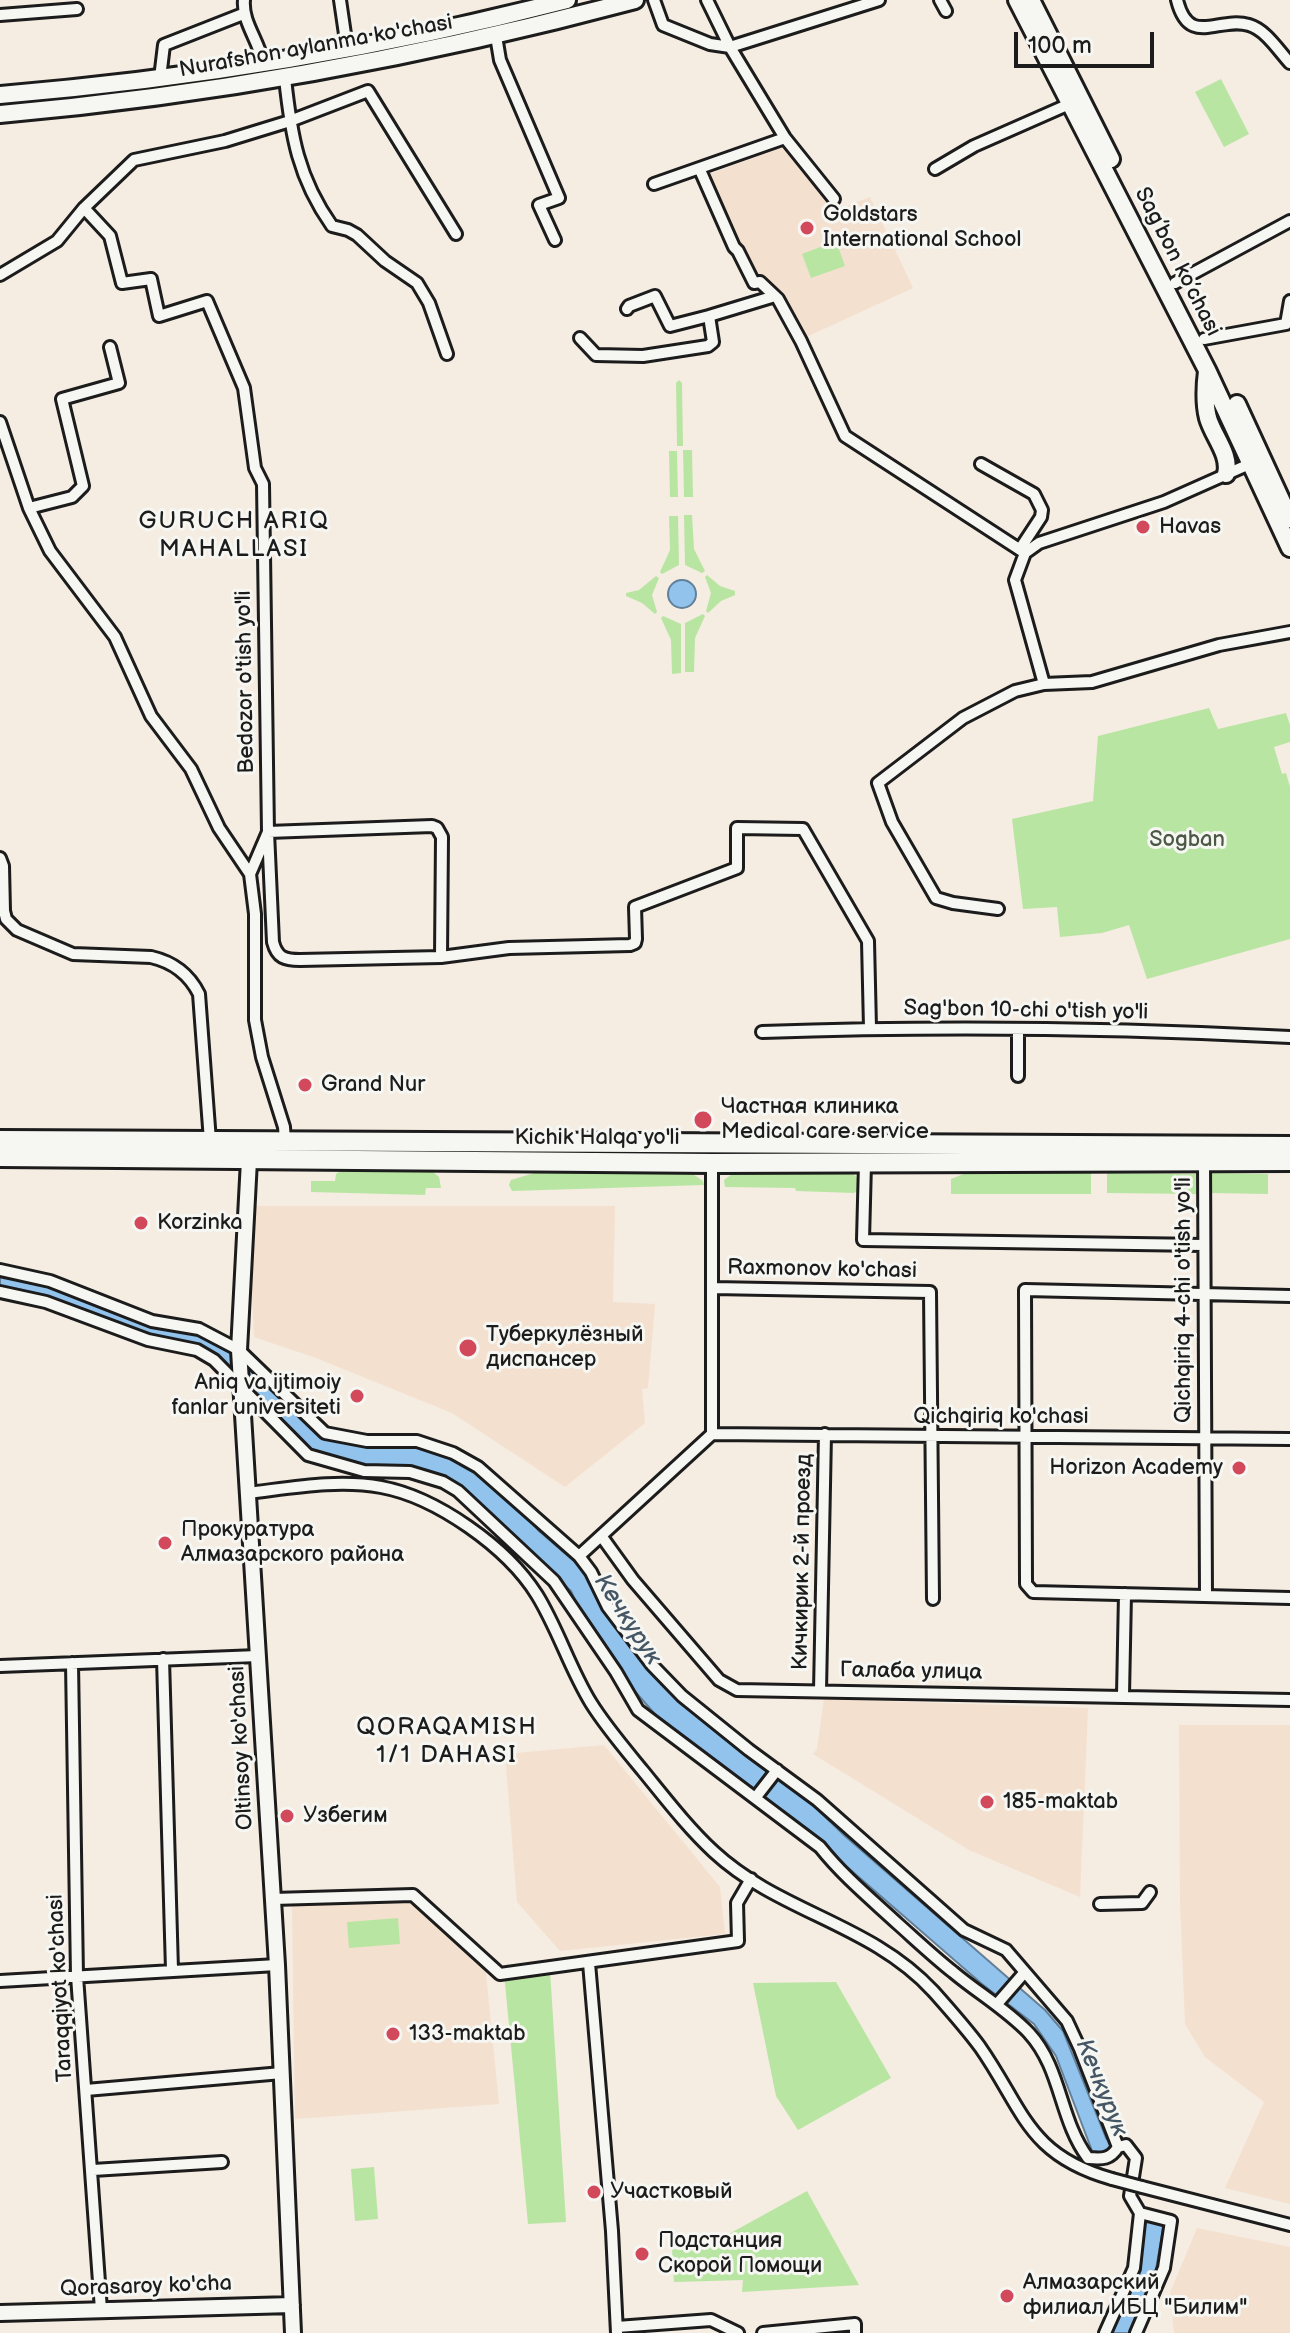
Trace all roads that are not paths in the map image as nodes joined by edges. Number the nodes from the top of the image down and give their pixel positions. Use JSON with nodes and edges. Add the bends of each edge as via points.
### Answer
{"nodes":[{"id":1,"x":244,"y":0,"type":"edge"},
{"id":2,"x":340,"y":0,"type":"edge"},
{"id":3,"x":567,"y":0,"type":"edge"},
{"id":4,"x":635,"y":0,"type":"edge"},
{"id":5,"x":654,"y":0,"type":"edge"},
{"id":6,"x":707,"y":0,"type":"edge"},
{"id":7,"x":879,"y":0,"type":"edge"},
{"id":8,"x":940,"y":0,"type":"edge"},
{"id":9,"x":1177,"y":0,"type":"edge"},
{"id":10,"x":1024,"y":1,"type":"edge"},
{"id":11,"x":77,"y":9,"type":"dead end"},
{"id":12,"x":946,"y":11,"type":"dead end"},
{"id":13,"x":243,"y":14,"type":"junction"},
{"id":14,"x":0,"y":15,"type":"edge"},
{"id":15,"x":534,"y":17,"type":"junction"},
{"id":16,"x":496,"y":36,"type":"junction"},
{"id":17,"x":730,"y":47,"type":"junction"},
{"id":18,"x":347,"y":48,"type":"junction"},
{"id":19,"x":263,"y":62,"type":"junction"},
{"id":20,"x":1290,"y":63,"type":"edge"},
{"id":21,"x":160,"y":78,"type":"junction"},
{"id":22,"x":285,"y":78,"type":"junction"},
{"id":23,"x":65,"y":89,"type":"junction"},
{"id":24,"x":0,"y":95,"type":"edge"},
{"id":25,"x":1075,"y":101,"type":"junction"},
{"id":26,"x":67,"y":107,"type":"junction"},
{"id":27,"x":0,"y":114,"type":"edge"},
{"id":28,"x":290,"y":121,"type":"junction"},
{"id":29,"x":785,"y":138,"type":"junction"},
{"id":30,"x":935,"y":169,"type":"dead end"},
{"id":31,"x":700,"y":170,"type":"junction"},
{"id":32,"x":654,"y":184,"type":"dead end"},
{"id":33,"x":834,"y":199,"type":"dead end"},
{"id":34,"x":84,"y":208,"type":"junction"},
{"id":35,"x":1290,"y":221,"type":"edge"},
{"id":36,"x":456,"y":234,"type":"dead end"},
{"id":37,"x":555,"y":240,"type":"dead end"},
{"id":38,"x":0,"y":275,"type":"edge"},
{"id":39,"x":1175,"y":283,"type":"junction"},
{"id":40,"x":775,"y":296,"type":"junction"},
{"id":41,"x":1290,"y":301,"type":"edge"},
{"id":42,"x":627,"y":309,"type":"dead end"},
{"id":43,"x":709,"y":316,"type":"junction"},
{"id":44,"x":580,"y":338,"type":"dead end"},
{"id":45,"x":1204,"y":339,"type":"junction"},
{"id":46,"x":110,"y":347,"type":"dead end"},
{"id":47,"x":447,"y":354,"type":"dead end"},
{"id":48,"x":1207,"y":370,"type":"junction"},
{"id":49,"x":0,"y":422,"type":"edge"},
{"id":50,"x":1258,"y":460,"type":"junction"},
{"id":51,"x":981,"y":464,"type":"dead end"},
{"id":52,"x":1226,"y":474,"type":"junction"},
{"id":53,"x":29,"y":508,"type":"junction"},
{"id":54,"x":1290,"y":519,"type":"edge"},
{"id":55,"x":1290,"y":548,"type":"edge"},
{"id":56,"x":1023,"y":551,"type":"junction"},
{"id":57,"x":1290,"y":632,"type":"edge"},
{"id":58,"x":1044,"y":684,"type":"junction"},
{"id":59,"x":268,"y":832,"type":"junction"},
{"id":60,"x":0,"y":858,"type":"edge"},
{"id":61,"x":250,"y":874,"type":"junction"},
{"id":62,"x":998,"y":909,"type":"dead end"},
{"id":63,"x":441,"y":957,"type":"junction"},
{"id":64,"x":870,"y":1028,"type":"junction"},
{"id":65,"x":1018,"y":1030,"type":"junction"},
{"id":66,"x":762,"y":1032,"type":"dead end"},
{"id":67,"x":1290,"y":1037,"type":"edge"},
{"id":68,"x":1018,"y":1076,"type":"dead end"},
{"id":69,"x":0,"y":1140,"type":"edge"},
{"id":70,"x":210,"y":1141,"type":"junction"},
{"id":71,"x":285,"y":1141,"type":"junction"},
{"id":72,"x":566,"y":1142,"type":"junction"},
{"id":73,"x":1290,"y":1146,"type":"edge"},
{"id":74,"x":112,"y":1149,"type":"junction"},
{"id":75,"x":1088,"y":1153,"type":"junction"},
{"id":76,"x":0,"y":1157,"type":"edge"},
{"id":77,"x":249,"y":1160,"type":"junction"},
{"id":78,"x":1204,"y":1161,"type":"junction"},
{"id":79,"x":1290,"y":1161,"type":"edge"},
{"id":80,"x":566,"y":1162,"type":"junction"},
{"id":81,"x":712,"y":1163,"type":"junction"},
{"id":82,"x":865,"y":1163,"type":"junction"},
{"id":83,"x":1203,"y":1245,"type":"junction"},
{"id":84,"x":0,"y":1270,"type":"edge"},
{"id":85,"x":713,"y":1288,"type":"junction"},
{"id":86,"x":0,"y":1292,"type":"edge"},
{"id":87,"x":1205,"y":1294,"type":"junction"},
{"id":88,"x":1290,"y":1296,"type":"edge"},
{"id":89,"x":239,"y":1350,"type":"junction"},
{"id":90,"x":241,"y":1389,"type":"junction"},
{"id":91,"x":712,"y":1434,"type":"junction"},
{"id":92,"x":825,"y":1434,"type":"junction"},
{"id":93,"x":931,"y":1437,"type":"junction"},
{"id":94,"x":1026,"y":1437,"type":"junction"},
{"id":95,"x":1204,"y":1438,"type":"junction"},
{"id":96,"x":1290,"y":1439,"type":"edge"},
{"id":97,"x":248,"y":1493,"type":"junction"},
{"id":98,"x":602,"y":1537,"type":"junction"},
{"id":99,"x":579,"y":1556,"type":"junction"},
{"id":100,"x":1125,"y":1594,"type":"junction"},
{"id":101,"x":1206,"y":1596,"type":"junction"},
{"id":102,"x":1290,"y":1598,"type":"edge"},
{"id":103,"x":933,"y":1599,"type":"dead end"},
{"id":104,"x":258,"y":1656,"type":"junction"},
{"id":105,"x":163,"y":1659,"type":"junction"},
{"id":106,"x":72,"y":1663,"type":"junction"},
{"id":107,"x":0,"y":1666,"type":"edge"},
{"id":108,"x":820,"y":1691,"type":"junction"},
{"id":109,"x":1123,"y":1695,"type":"junction"},
{"id":110,"x":1290,"y":1700,"type":"edge"},
{"id":111,"x":777,"y":1770,"type":"junction"},
{"id":112,"x":756,"y":1797,"type":"junction"},
{"id":113,"x":751,"y":1879,"type":"junction"},
{"id":114,"x":1150,"y":1892,"type":"dead end"},
{"id":115,"x":273,"y":1899,"type":"junction"},
{"id":116,"x":1100,"y":1904,"type":"dead end"},
{"id":117,"x":589,"y":1963,"type":"junction"},
{"id":118,"x":277,"y":1965,"type":"junction"},
{"id":119,"x":172,"y":1970,"type":"junction"},
{"id":120,"x":1024,"y":1973,"type":"junction"},
{"id":121,"x":77,"y":1976,"type":"junction"},
{"id":122,"x":0,"y":1981,"type":"edge"},
{"id":123,"x":997,"y":2004,"type":"junction"},
{"id":124,"x":282,"y":2073,"type":"junction"},
{"id":125,"x":86,"y":2090,"type":"junction"},
{"id":126,"x":1118,"y":2147,"type":"junction"},
{"id":127,"x":222,"y":2162,"type":"dead end"},
{"id":128,"x":93,"y":2170,"type":"junction"},
{"id":129,"x":1140,"y":2213,"type":"junction"},
{"id":130,"x":1290,"y":2225,"type":"edge"},
{"id":131,"x":292,"y":2305,"type":"junction"},
{"id":132,"x":101,"y":2310,"type":"junction"},
{"id":133,"x":0,"y":2313,"type":"edge"},
{"id":134,"x":617,"y":2330,"type":"edge"},
{"id":135,"x":293,"y":2333,"type":"edge"},
{"id":136,"x":738,"y":2333,"type":"edge"},
{"id":137,"x":763,"y":2333,"type":"edge"},
{"id":138,"x":855,"y":2333,"type":"edge"},
{"id":139,"x":1105,"y":2333,"type":"edge"},
{"id":140,"x":1136,"y":2333,"type":"edge"}],
"edges":[{"from":1,"to":13,"type":"street"},
{"from":2,"to":18,"type":"street"},
{"from":3,"to":15,"type":"main road","name":"Nurafshon aylanma ko'chasi"},
{"from":4,"to":15,"type":"main road","name":"Nurafshon aylanma ko'chasi"},
{"from":5,"to":17,"type":"street","via":[[663,25]]},
{"from":6,"to":17,"type":"street"},
{"from":7,"to":17,"type":"street"},
{"from":8,"to":12,"type":"street"},
{"from":9,"to":20,"type":"street","via":[[1181,17],[1191,25],[1246,24],[1260,30]]},
{"from":10,"to":25,"type":"main road","name":"Sag’bon ko’chasi"},
{"from":11,"to":14,"type":"street"},
{"from":13,"to":19,"type":"street"},
{"from":13,"to":21,"type":"street","via":[[164,45]]},
{"from":15,"to":16,"type":"main road","name":"Nurafshon aylanma ko'chasi"},
{"from":15,"to":18,"type":"main road","name":"Nurafshon aylanma ko'chasi"},
{"from":16,"to":22,"type":"main road","name":"Nurafshon aylanma ko'chasi"},
{"from":16,"to":37,"type":"street","via":[[500,60],[559,198],[539,205]]},
{"from":17,"to":29,"type":"street"},
{"from":18,"to":19,"type":"main road","name":"Nurafshon aylanma ko'chasi"},
{"from":19,"to":21,"type":"main road","name":"Nurafshon aylanma ko'chasi"},
{"from":21,"to":23,"type":"main road","name":"Nurafshon aylanma ko'chasi"},
{"from":22,"to":26,"type":"main road","name":"Nurafshon aylanma ko'chasi"},
{"from":22,"to":28,"type":"street"},
{"from":23,"to":24,"type":"main road","name":"Nurafshon aylanma ko'chasi"},
{"from":23,"to":26,"type":"main road","via":[[60,99]]},
{"from":25,"to":30,"type":"street"},
{"from":25,"to":39,"type":"main road","name":"Sag’bon ko’chasi"},
{"from":25,"to":48,"type":"main road","name":"Sag’bon ko’chasi"},
{"from":26,"to":27,"type":"main road","name":"Nurafshon aylanma ko'chasi"},
{"from":28,"to":34,"type":"street","via":[[134,160]]},
{"from":28,"to":36,"type":"street","via":[[368,91]]},
{"from":28,"to":47,"type":"street","via":[[314,201],[332,226],[357,235],[417,283]]},
{"from":29,"to":31,"type":"street"},
{"from":29,"to":33,"type":"street"},
{"from":31,"to":32,"type":"street"},
{"from":31,"to":40,"type":"street","via":[[754,283],[760,282]]},
{"from":34,"to":38,"type":"street","via":[[57,241]]},
{"from":34,"to":59,"type":"street","name":"Bedozor o'tish yo'li","via":[[110,236],[122,283],[151,279],[159,316],[207,301],[244,388],[255,468],[263,484]]},
{"from":35,"to":39,"type":"street"},
{"from":39,"to":45,"type":"main road","name":"Sag’bon ko’chasi"},
{"from":40,"to":43,"type":"street"},
{"from":40,"to":56,"type":"street","via":[[845,436]]},
{"from":41,"to":45,"type":"street","via":[[1282,326]]},
{"from":42,"to":43,"type":"street","via":[[655,296],[670,326]]},
{"from":43,"to":44,"type":"street","via":[[713,342],[708,346],[643,356],[596,355]]},
{"from":45,"to":50,"type":"main road","name":"Sag’bon ko’chasi"},
{"from":46,"to":53,"type":"street","via":[[119,383],[62,399],[83,486],[72,497]]},
{"from":48,"to":50,"type":"main road","name":"Sag’bon ko’chasi"},
{"from":48,"to":52,"type":"main road","via":[[1207,411],[1226,459]]},
{"from":49,"to":53,"type":"street"},
{"from":50,"to":52,"type":"street"},
{"from":50,"to":54,"type":"main road","name":"Sag’bon ko’chasi"},
{"from":50,"to":55,"type":"main road","name":"Sag’bon ko’chasi"},
{"from":51,"to":56,"type":"street","via":[[1039,502],[1041,517]]},
{"from":52,"to":56,"type":"street","via":[[1164,502]]},
{"from":53,"to":61,"type":"street","via":[[50,551],[115,637],[151,716],[191,769],[219,828]]},
{"from":56,"to":58,"type":"street","via":[[1015,580]]},
{"from":57,"to":58,"type":"street","via":[[1219,645],[1092,682]]},
{"from":58,"to":62,"type":"street","via":[[1015,691],[963,718],[878,783],[892,822],[936,898]]},
{"from":59,"to":61,"type":"street"},
{"from":59,"to":63,"type":"street","name":"Bedozor o'tish yo'li","via":[[277,954],[290,960]]},
{"from":59,"to":63,"type":"street","via":[[437,828],[442,837]]},
{"from":60,"to":70,"type":"street","via":[[4,911],[17,930],[73,954],[162,959],[194,985],[199,994]]},
{"from":61,"to":71,"type":"street","via":[[255,1020]]},
{"from":63,"to":64,"type":"street","via":[[502,948],[630,945],[636,939],[635,907],[737,868],[737,828],[803,829],[868,941]]},
{"from":64,"to":65,"type":"street","name":"Sag'bon 10-chi o'tish yo'li"},
{"from":64,"to":66,"type":"street","name":"Sag'bon 10-chi o'tish yo'li"},
{"from":65,"to":67,"type":"street","name":"Sag'bon 10-chi o'tish yo'li"},
{"from":65,"to":68,"type":"street"},
{"from":69,"to":74,"type":"highway","name":"Kichik Halqa yo'li"},
{"from":70,"to":71,"type":"highway","name":"Kichik Halqa yo'li"},
{"from":70,"to":74,"type":"highway","name":"Kichik Halqa yo'li"},
{"from":71,"to":72,"type":"highway","name":"Kichik Halqa yo'li"},
{"from":72,"to":75,"type":"highway","name":"Kichik Halqa yo'li"},
{"from":72,"to":80,"type":"highway"},
{"from":73,"to":75,"type":"highway","name":"Kichik Halqa yo'li"},
{"from":74,"to":76,"type":"highway","name":"Kichik Halqa yo'li"},
{"from":74,"to":77,"type":"highway","name":"Kichik Halqa yo'li"},
{"from":75,"to":78,"type":"highway","name":"Kichik Halqa yo'li"},
{"from":75,"to":82,"type":"highway","name":"Kichik Halqa yo'li"},
{"from":77,"to":80,"type":"highway","name":"Kichik Halqa yo'li"},
{"from":77,"to":89,"type":"street","name":"Oltinsoy ko'chasi"},
{"from":78,"to":79,"type":"highway","name":"Kichik Halqa yo'li"},
{"from":78,"to":83,"type":"street","name":"Qichqiriq 4-chi o'tish yo'li"},
{"from":80,"to":81,"type":"highway","name":"Kichik Halqa yo'li"},
{"from":81,"to":82,"type":"highway","name":"Kichik Halqa yo'li"},
{"from":81,"to":85,"type":"street","name":"Raxmonov ko'chasi"},
{"from":82,"to":83,"type":"street","via":[[863,1240]]},
{"from":83,"to":87,"type":"street","name":"Qichqiriq 4-chi o'tish yo'li"},
{"from":84,"to":89,"type":"street","via":[[50,1281],[152,1321],[199,1329]]},
{"from":85,"to":91,"type":"street","name":"Raxmonov ko'chasi"},
{"from":85,"to":93,"type":"street","name":"Raxmonov ko'chasi","via":[[930,1292]]},
{"from":86,"to":90,"type":"street","via":[[46,1302],[148,1340],[197,1350]]},
{"from":87,"to":88,"type":"street"},
{"from":87,"to":94,"type":"street","via":[[1025,1290]]},
{"from":87,"to":95,"type":"street","name":"Qichqiriq 4-chi o'tish yo'li"},
{"from":89,"to":90,"type":"street","name":"Oltinsoy ko'chasi"},
{"from":89,"to":99,"type":"street","via":[[325,1433],[367,1441],[417,1441],[453,1453],[478,1467]]},
{"from":90,"to":97,"type":"street","name":"Oltinsoy ko'chasi"},
{"from":90,"to":112,"type":"street","via":[[308,1455],[364,1471],[410,1472],[458,1491],[554,1581],[638,1710]]},
{"from":91,"to":92,"type":"street","name":"Qichqiriq ko'chasi"},
{"from":91,"to":98,"type":"street"},
{"from":92,"to":93,"type":"street","name":"Qichqiriq ko'chasi"},
{"from":92,"to":108,"type":"street","name":"Кичкирик 2-й проезд"},
{"from":93,"to":94,"type":"street","name":"Qichqiriq ko'chasi"},
{"from":93,"to":103,"type":"street"},
{"from":94,"to":95,"type":"street","name":"Qichqiriq ko'chasi"},
{"from":94,"to":100,"type":"street","via":[[1026,1584],[1042,1594]]},
{"from":95,"to":96,"type":"street","name":"Qichqiriq ko'chasi"},
{"from":95,"to":101,"type":"street","name":"Qichqiriq 4-chi o'tish yo'li"},
{"from":97,"to":104,"type":"street","name":"Oltinsoy ko'chasi"},
{"from":97,"to":113,"type":"street","via":[[335,1484],[384,1488],[434,1506],[483,1539],[539,1597],[581,1685],[613,1734],[715,1853]]},
{"from":98,"to":99,"type":"street"},
{"from":98,"to":108,"type":"street","name":"Галаба улица","via":[[719,1680],[737,1690]]},
{"from":99,"to":111,"type":"street","via":[[608,1607],[652,1665],[682,1696]]},
{"from":100,"to":101,"type":"street"},
{"from":100,"to":109,"type":"street"},
{"from":101,"to":102,"type":"street"},
{"from":104,"to":105,"type":"street"},
{"from":104,"to":115,"type":"street","name":"Oltinsoy ko'chasi"},
{"from":105,"to":106,"type":"street"},
{"from":105,"to":119,"type":"street"},
{"from":106,"to":107,"type":"street"},
{"from":106,"to":121,"type":"street","name":"Taraqqiyot ko'chasi"},
{"from":108,"to":109,"type":"street","name":"Галаба улица"},
{"from":109,"to":110,"type":"street","name":"Галаба улица"},
{"from":111,"to":112,"type":"street"},
{"from":111,"to":120,"type":"street","via":[[964,1930],[1006,1950]]},
{"from":112,"to":123,"type":"street","via":[[820,1847],[837,1869],[952,1972]]},
{"from":113,"to":117,"type":"street","via":[[737,1903],[738,1941]]},
{"from":113,"to":130,"type":"street","bridge":true,"via":[[871,1941],[910,1968],[979,2047],[1035,2135],[1076,2166]]},
{"from":114,"to":116,"type":"street","via":[[1142,1903]]},
{"from":115,"to":117,"type":"street","via":[[409,1894],[500,1974]]},
{"from":115,"to":118,"type":"street","name":"Oltinsoy ko'chasi"},
{"from":117,"to":134,"type":"street"},
{"from":118,"to":119,"type":"street"},
{"from":118,"to":124,"type":"street","name":"Oltinsoy ko'chasi"},
{"from":119,"to":121,"type":"street"},
{"from":120,"to":123,"type":"street"},
{"from":120,"to":126,"type":"street","via":[[1067,2021]]},
{"from":121,"to":122,"type":"street"},
{"from":121,"to":125,"type":"street","name":"Taraqqiyot ko'chasi"},
{"from":123,"to":126,"type":"street","via":[[1041,2047],[1070,2129],[1088,2158],[1106,2159]]},
{"from":124,"to":125,"type":"street"},
{"from":124,"to":131,"type":"street","name":"Oltinsoy ko'chasi"},
{"from":125,"to":128,"type":"street","name":"Taraqqiyot ko'chasi"},
{"from":126,"to":129,"type":"street","via":[[1126,2145],[1136,2158],[1130,2196]]},
{"from":127,"to":128,"type":"street"},
{"from":128,"to":132,"type":"street","name":"Taraqqiyot ko'chasi"},
{"from":129,"to":139,"type":"street","via":[[1134,2268]]},
{"from":129,"to":140,"type":"street","via":[[1171,2221],[1164,2268]]},
{"from":131,"to":132,"type":"street","name":"Qorasaroy ko'cha"},
{"from":131,"to":135,"type":"street","name":"Oltinsoy ko'chasi"},
{"from":132,"to":133,"type":"street","name":"Qorasaroy ko'cha"},
{"from":134,"to":136,"type":"street","via":[[711,2320]]},
{"from":137,"to":138,"type":"street","via":[[855,2324]]}]}
